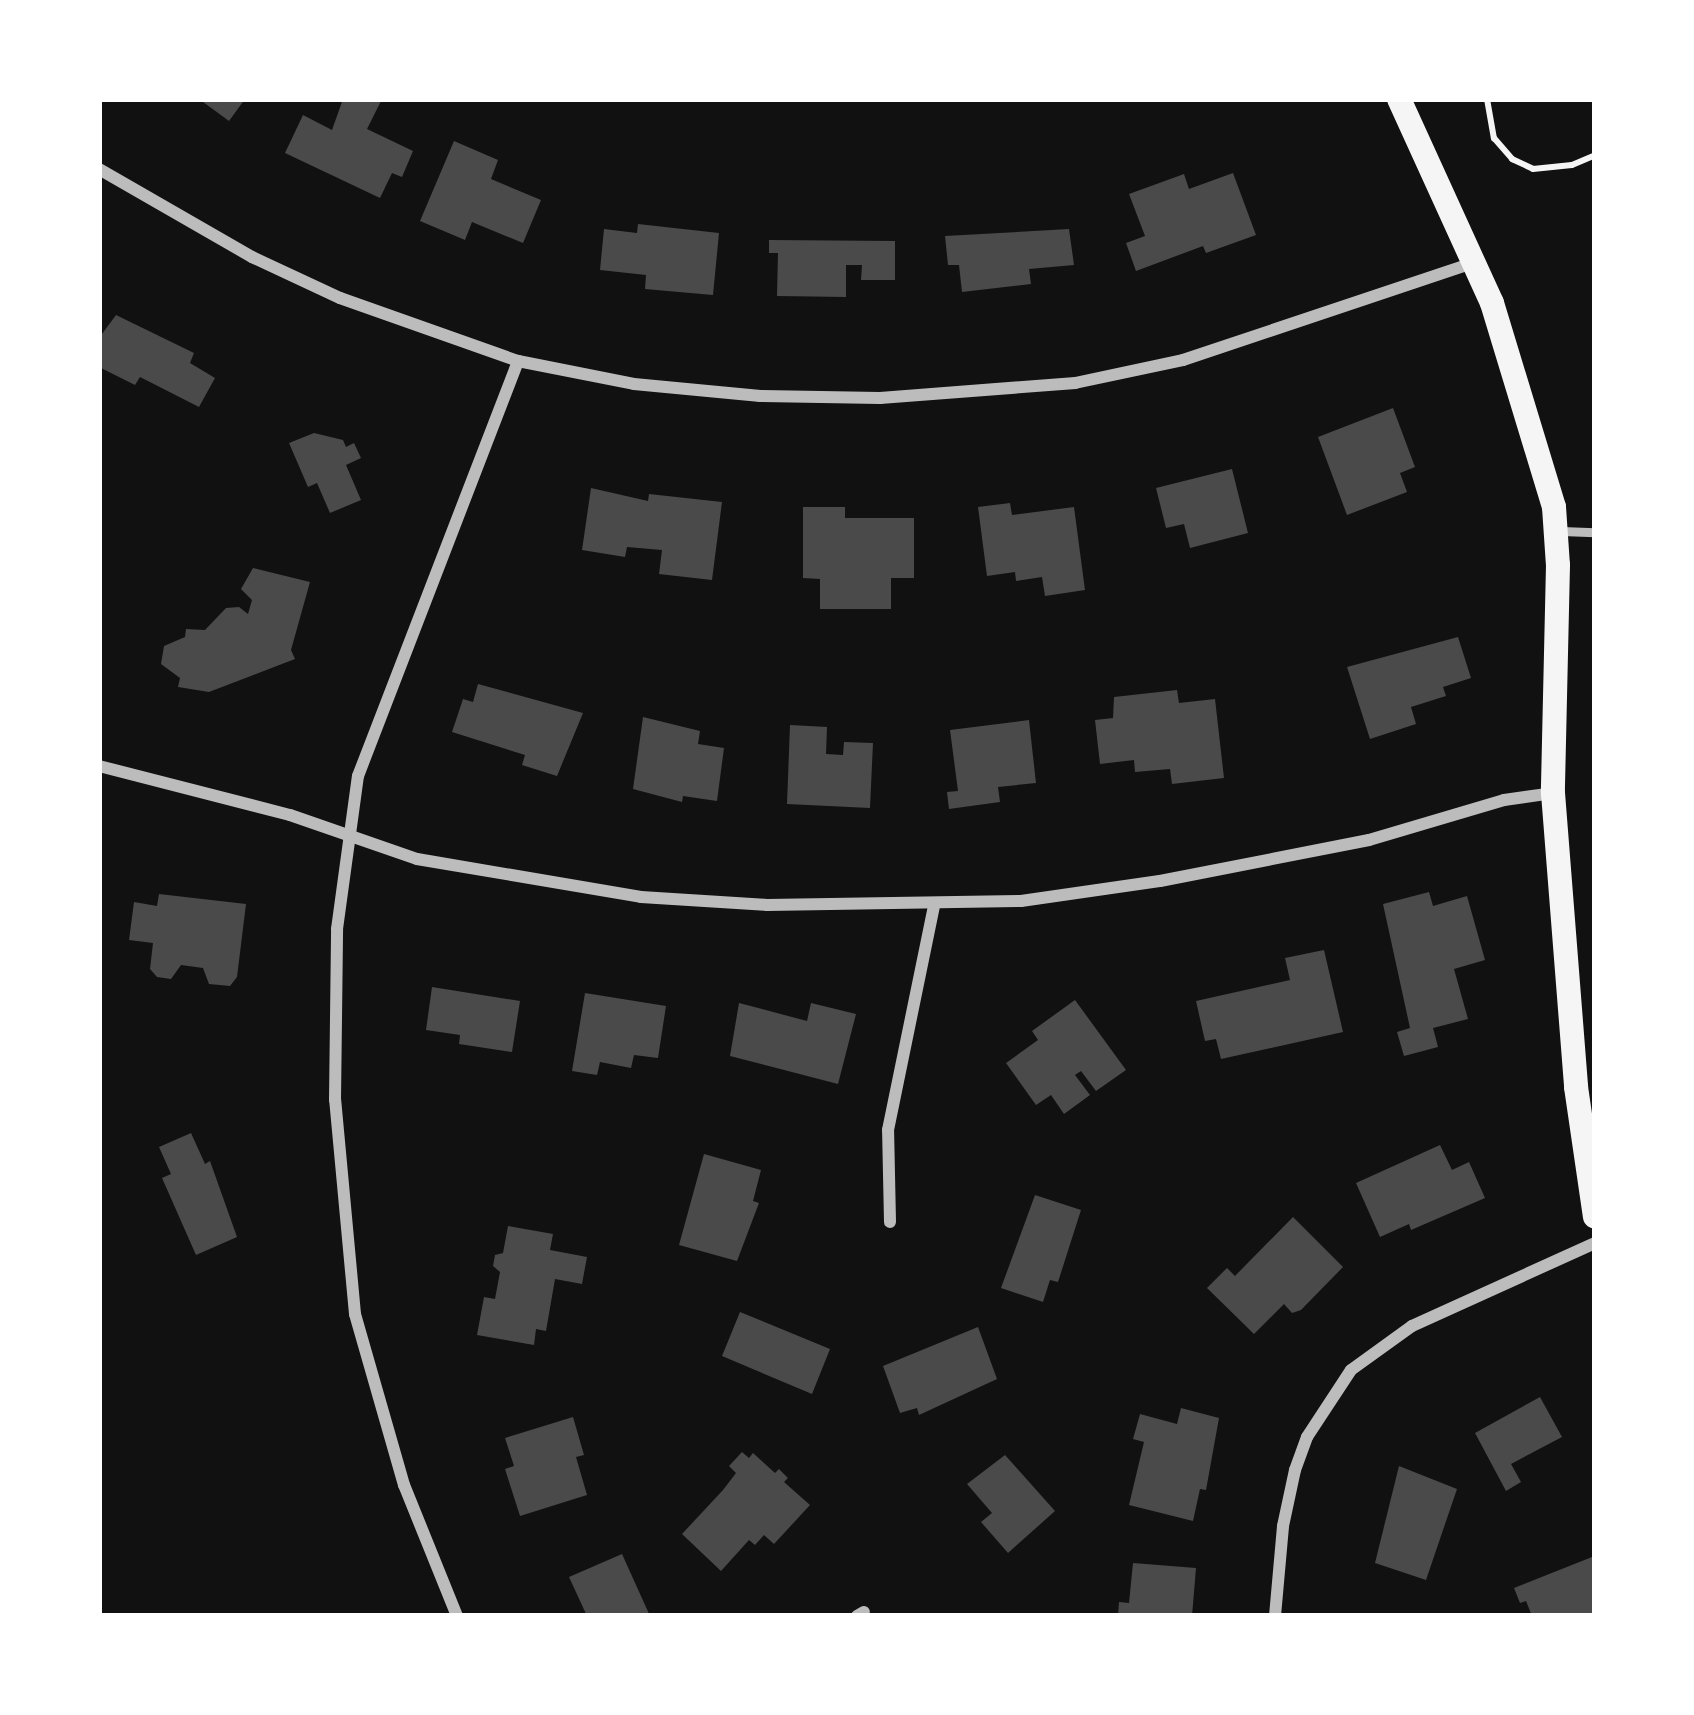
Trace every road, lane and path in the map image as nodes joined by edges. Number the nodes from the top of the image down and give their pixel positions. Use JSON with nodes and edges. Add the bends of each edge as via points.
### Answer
{"nodes":[{"id":1,"x":1399,"y":99,"type":"edge"},
{"id":2,"x":1487,"y":99,"type":"edge"},
{"id":3,"x":1595,"y":154,"type":"edge"},
{"id":4,"x":99,"y":170,"type":"edge"},
{"id":5,"x":1473,"y":262,"type":"junction"},
{"id":6,"x":518,"y":361,"type":"junction"},
{"id":7,"x":1556,"y":530,"type":"junction"},
{"id":8,"x":1595,"y":532,"type":"edge"},
{"id":9,"x":99,"y":766,"type":"edge"},
{"id":10,"x":1553,"y":793,"type":"junction"},
{"id":11,"x":349,"y":835,"type":"junction"},
{"id":12,"x":934,"y":905,"type":"junction"},
{"id":13,"x":1595,"y":1217,"type":"edge"},
{"id":14,"x":890,"y":1222,"type":"dead end"},
{"id":15,"x":1595,"y":1243,"type":"edge"},
{"id":16,"x":457,"y":1616,"type":"edge"},
{"id":17,"x":1275,"y":1616,"type":"edge"}],
"edges":[{"from":1,"to":5,"type":"main road"},
{"from":2,"to":3,"type":"path","via":[[1494,138],[1511,159],[1533,169]]},
{"from":4,"to":6,"type":"street","via":[[340,298]]},
{"from":5,"to":6,"type":"street","via":[[1183,360],[992,392],[760,396],[634,384]]},
{"from":5,"to":7,"type":"main road","via":[[1523,394]]},
{"from":6,"to":11,"type":"street","via":[[358,776]]},
{"from":7,"to":8,"type":"lane"},
{"from":7,"to":10,"type":"main road"},
{"from":9,"to":11,"type":"street"},
{"from":10,"to":12,"type":"street","via":[[1219,871],[1022,901]]},
{"from":10,"to":13,"type":"main road","via":[[1576,1087]]},
{"from":11,"to":12,"type":"street","via":[[417,859],[641,897]]},
{"from":11,"to":16,"type":"street","via":[[333,1033],[356,1314],[404,1486]]},
{"from":12,"to":14,"type":"street","via":[[888,1130]]},
{"from":15,"to":17,"type":"street","via":[[1412,1326],[1351,1370],[1306,1437],[1295,1470]]}]}
